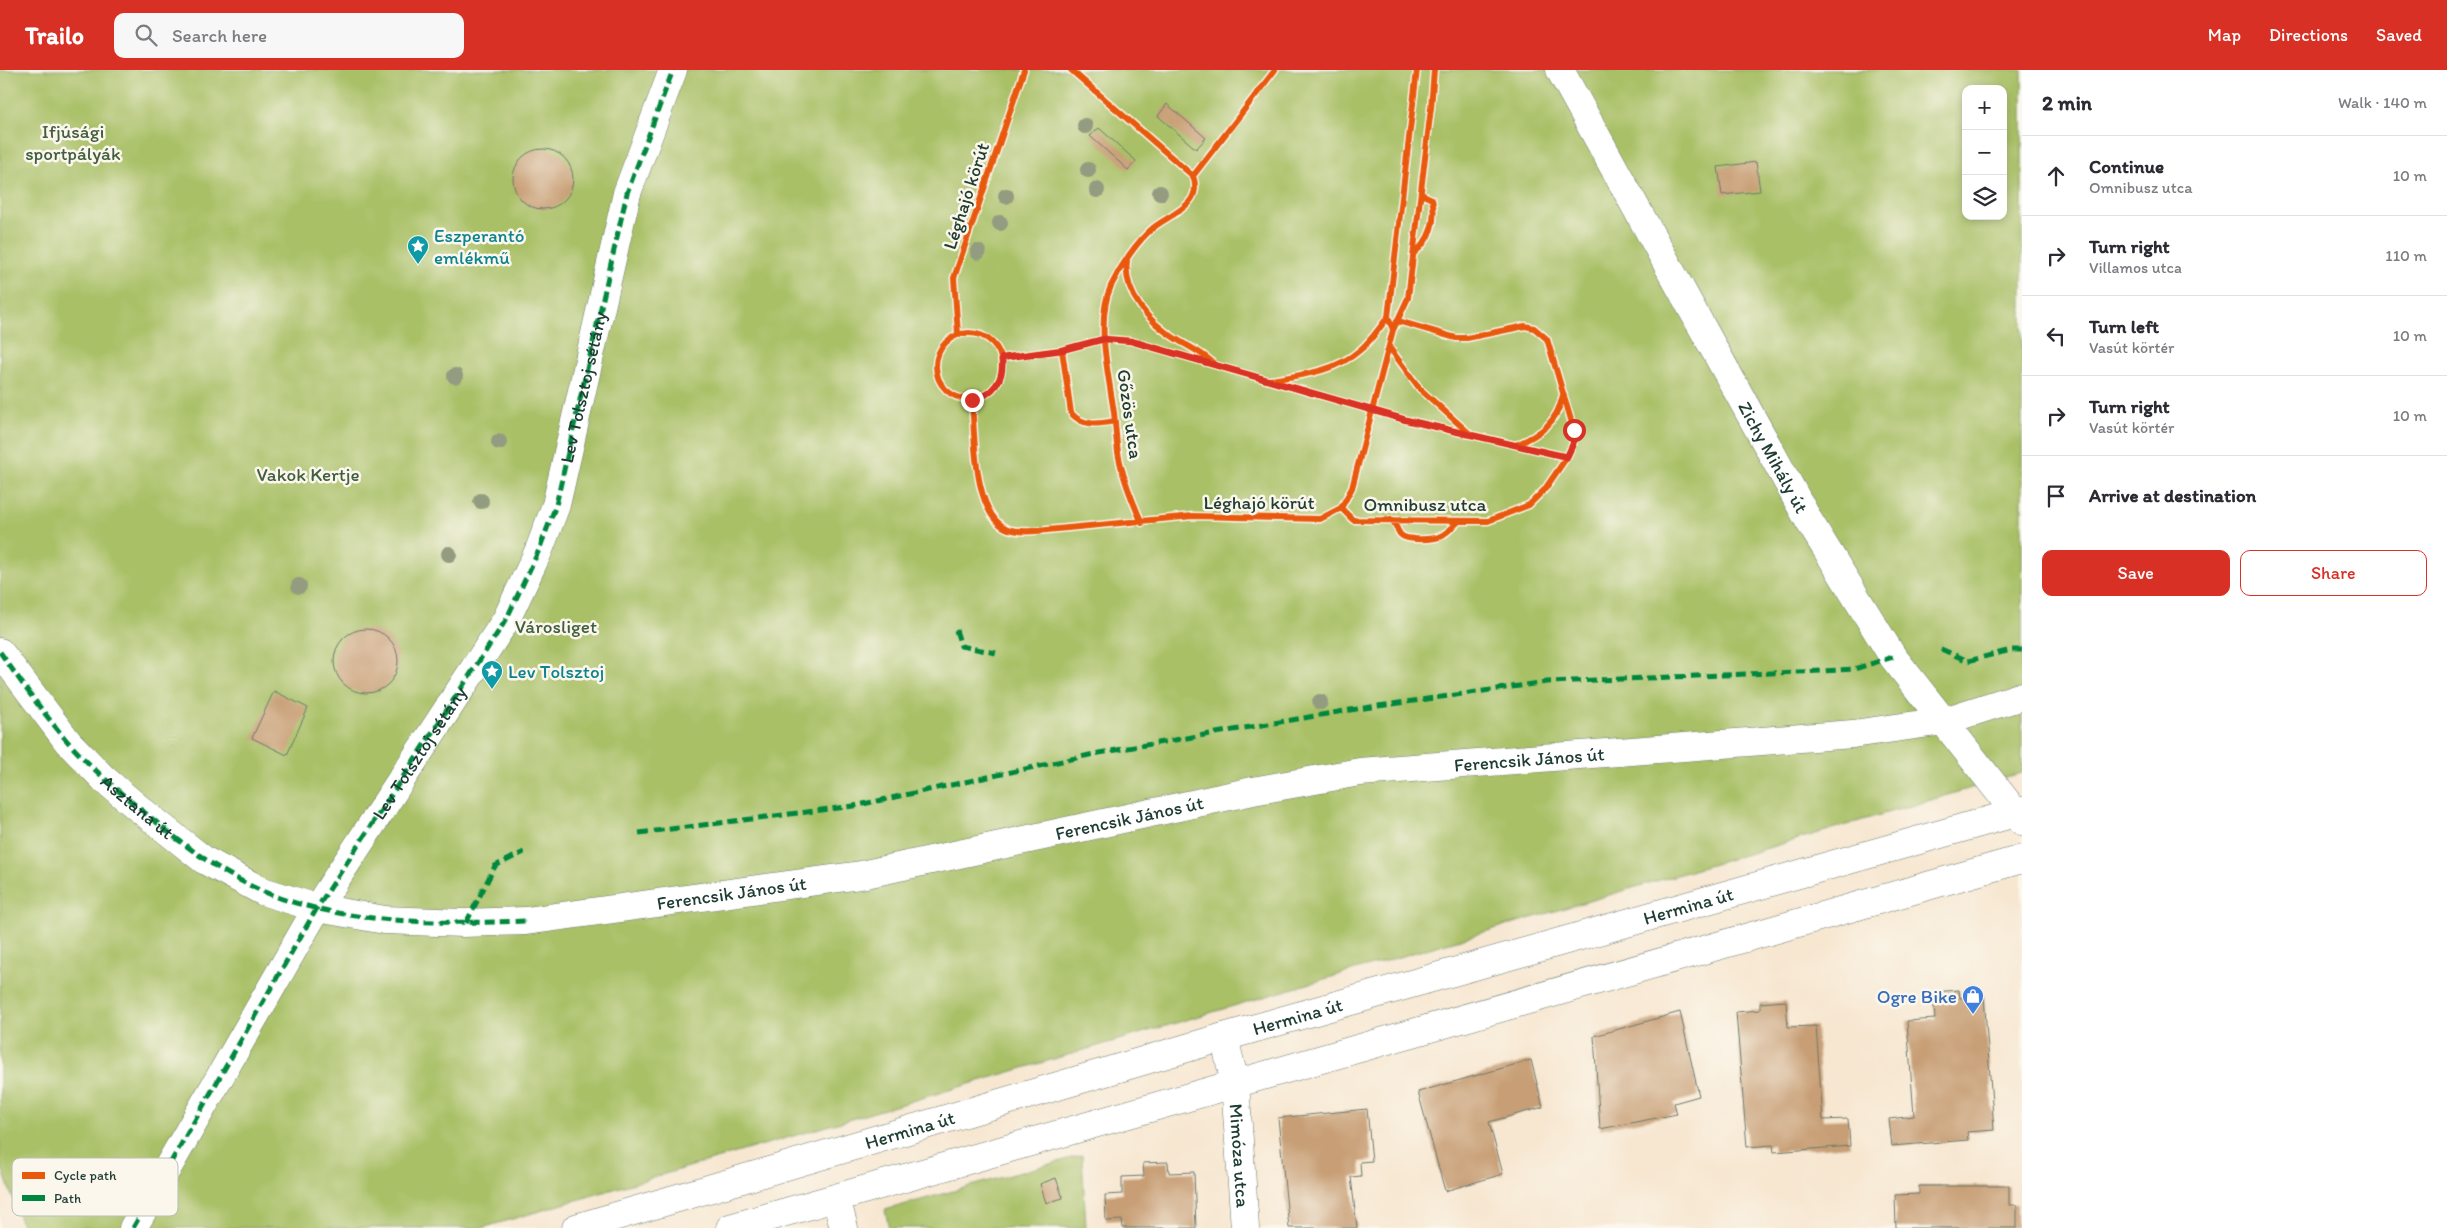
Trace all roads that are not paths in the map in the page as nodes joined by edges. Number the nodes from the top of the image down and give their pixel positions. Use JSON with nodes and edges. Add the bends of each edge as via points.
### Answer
{"nodes":[{"id":1,"x":673,"y":70,"type":"edge"},
{"id":2,"x":1560,"y":70,"type":"edge"},
{"id":3,"x":0,"y":652,"type":"edge"},
{"id":4,"x":2022,"y":696,"type":"edge"},
{"id":5,"x":1944,"y":721,"type":"junction"},
{"id":6,"x":2020,"y":815,"type":"edge"},
{"id":7,"x":2022,"y":858,"type":"edge"},
{"id":8,"x":317,"y":908,"type":"junction"},
{"id":9,"x":1224,"y":1037,"type":"junction"},
{"id":10,"x":1235,"y":1083,"type":"junction"},
{"id":11,"x":173,"y":1158,"type":"edge"},
{"id":12,"x":836,"y":1198,"type":"junction"},
{"id":13,"x":140,"y":1216,"type":"edge"},
{"id":14,"x":133,"y":1228,"type":"edge"},
{"id":15,"x":576,"y":1228,"type":"edge"},
{"id":16,"x":730,"y":1228,"type":"edge"},
{"id":17,"x":844,"y":1228,"type":"edge"},
{"id":18,"x":1245,"y":1228,"type":"edge"}],
"edges":[{"from":1,"to":8,"type":"street","name":"Lev Tolsztoj sétány","via":[[627,193],[561,486],[539,550],[506,620]]},
{"from":2,"to":5,"type":"street","name":"Zichy Mihály út","via":[[1809,521],[1893,656]]},
{"from":3,"to":8,"type":"street","name":"Asztana út","via":[[68,742],[104,778],[171,834],[204,860],[262,891]]},
{"from":4,"to":5,"type":"street","name":"Ferencsik János út"},
{"from":5,"to":6,"type":"street","name":"Zichy Mihály út"},
{"from":5,"to":8,"type":"street","name":"Ferencsik János út","via":[[1852,734],[1360,772],[1254,791],[861,875],[526,921],[385,920]]},
{"from":6,"to":9,"type":"street","name":"Hermina út"},
{"from":7,"to":10,"type":"street"},
{"from":8,"to":11,"type":"street","name":"Lev Tolsztoj sétány"},
{"from":9,"to":10,"type":"street","name":"Mimóza utca"},
{"from":9,"to":15,"type":"street","name":"Hermina út"},
{"from":10,"to":12,"type":"street"},
{"from":10,"to":18,"type":"street","name":"Mimóza utca"},
{"from":12,"to":16,"type":"street"},
{"from":12,"to":17,"type":"street"},
{"from":13,"to":14,"type":"street","name":"Lev Tolsztoj sétány"}]}
